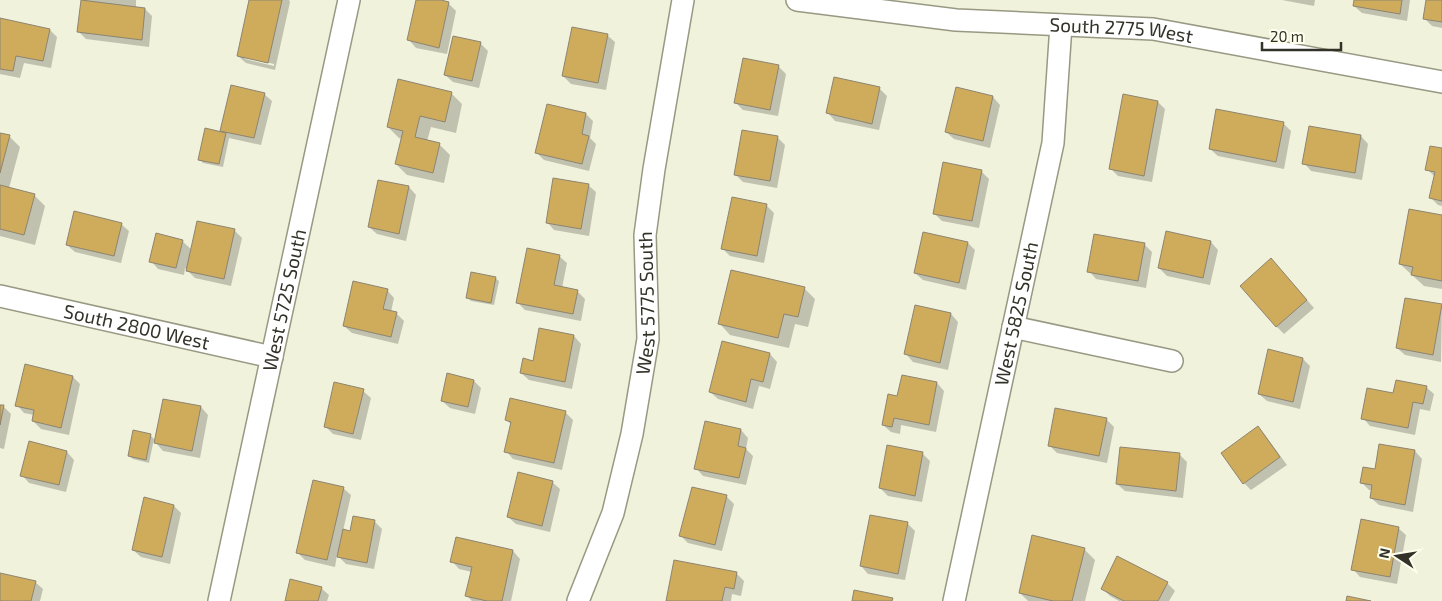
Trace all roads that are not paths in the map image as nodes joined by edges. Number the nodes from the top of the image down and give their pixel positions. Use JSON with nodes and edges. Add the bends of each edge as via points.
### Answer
{"nodes":[{"id":1,"x":350,"y":0,"type":"edge"},
{"id":2,"x":683,"y":0,"type":"edge"},
{"id":3,"x":798,"y":0,"type":"edge"},
{"id":4,"x":1061,"y":25,"type":"junction"},
{"id":5,"x":1442,"y":82,"type":"edge"},
{"id":6,"x":0,"y":296,"type":"edge"},
{"id":7,"x":1013,"y":327,"type":"junction"},
{"id":8,"x":272,"y":357,"type":"junction"},
{"id":9,"x":1172,"y":362,"type":"dead end"},
{"id":10,"x":219,"y":601,"type":"edge"},
{"id":11,"x":578,"y":601,"type":"edge"},
{"id":12,"x":954,"y":601,"type":"edge"}],
"edges":[{"from":1,"to":8,"type":"street","name":"West 5725 South"},
{"from":2,"to":11,"type":"street","name":"West 5775 South","via":[[645,235],[648,339],[632,434],[613,513]]},
{"from":3,"to":4,"type":"street","name":"South 2775 West","via":[[956,20]]},
{"from":4,"to":5,"type":"street","name":"South 2775 West","via":[[1153,29]]},
{"from":4,"to":7,"type":"street","name":"West 5825 South","via":[[1053,143]]},
{"from":6,"to":8,"type":"street","name":"South 2800 West"},
{"from":7,"to":9,"type":"street"},
{"from":7,"to":12,"type":"street","name":"West 5825 South"},
{"from":8,"to":10,"type":"street","name":"West 5725 South"}]}
